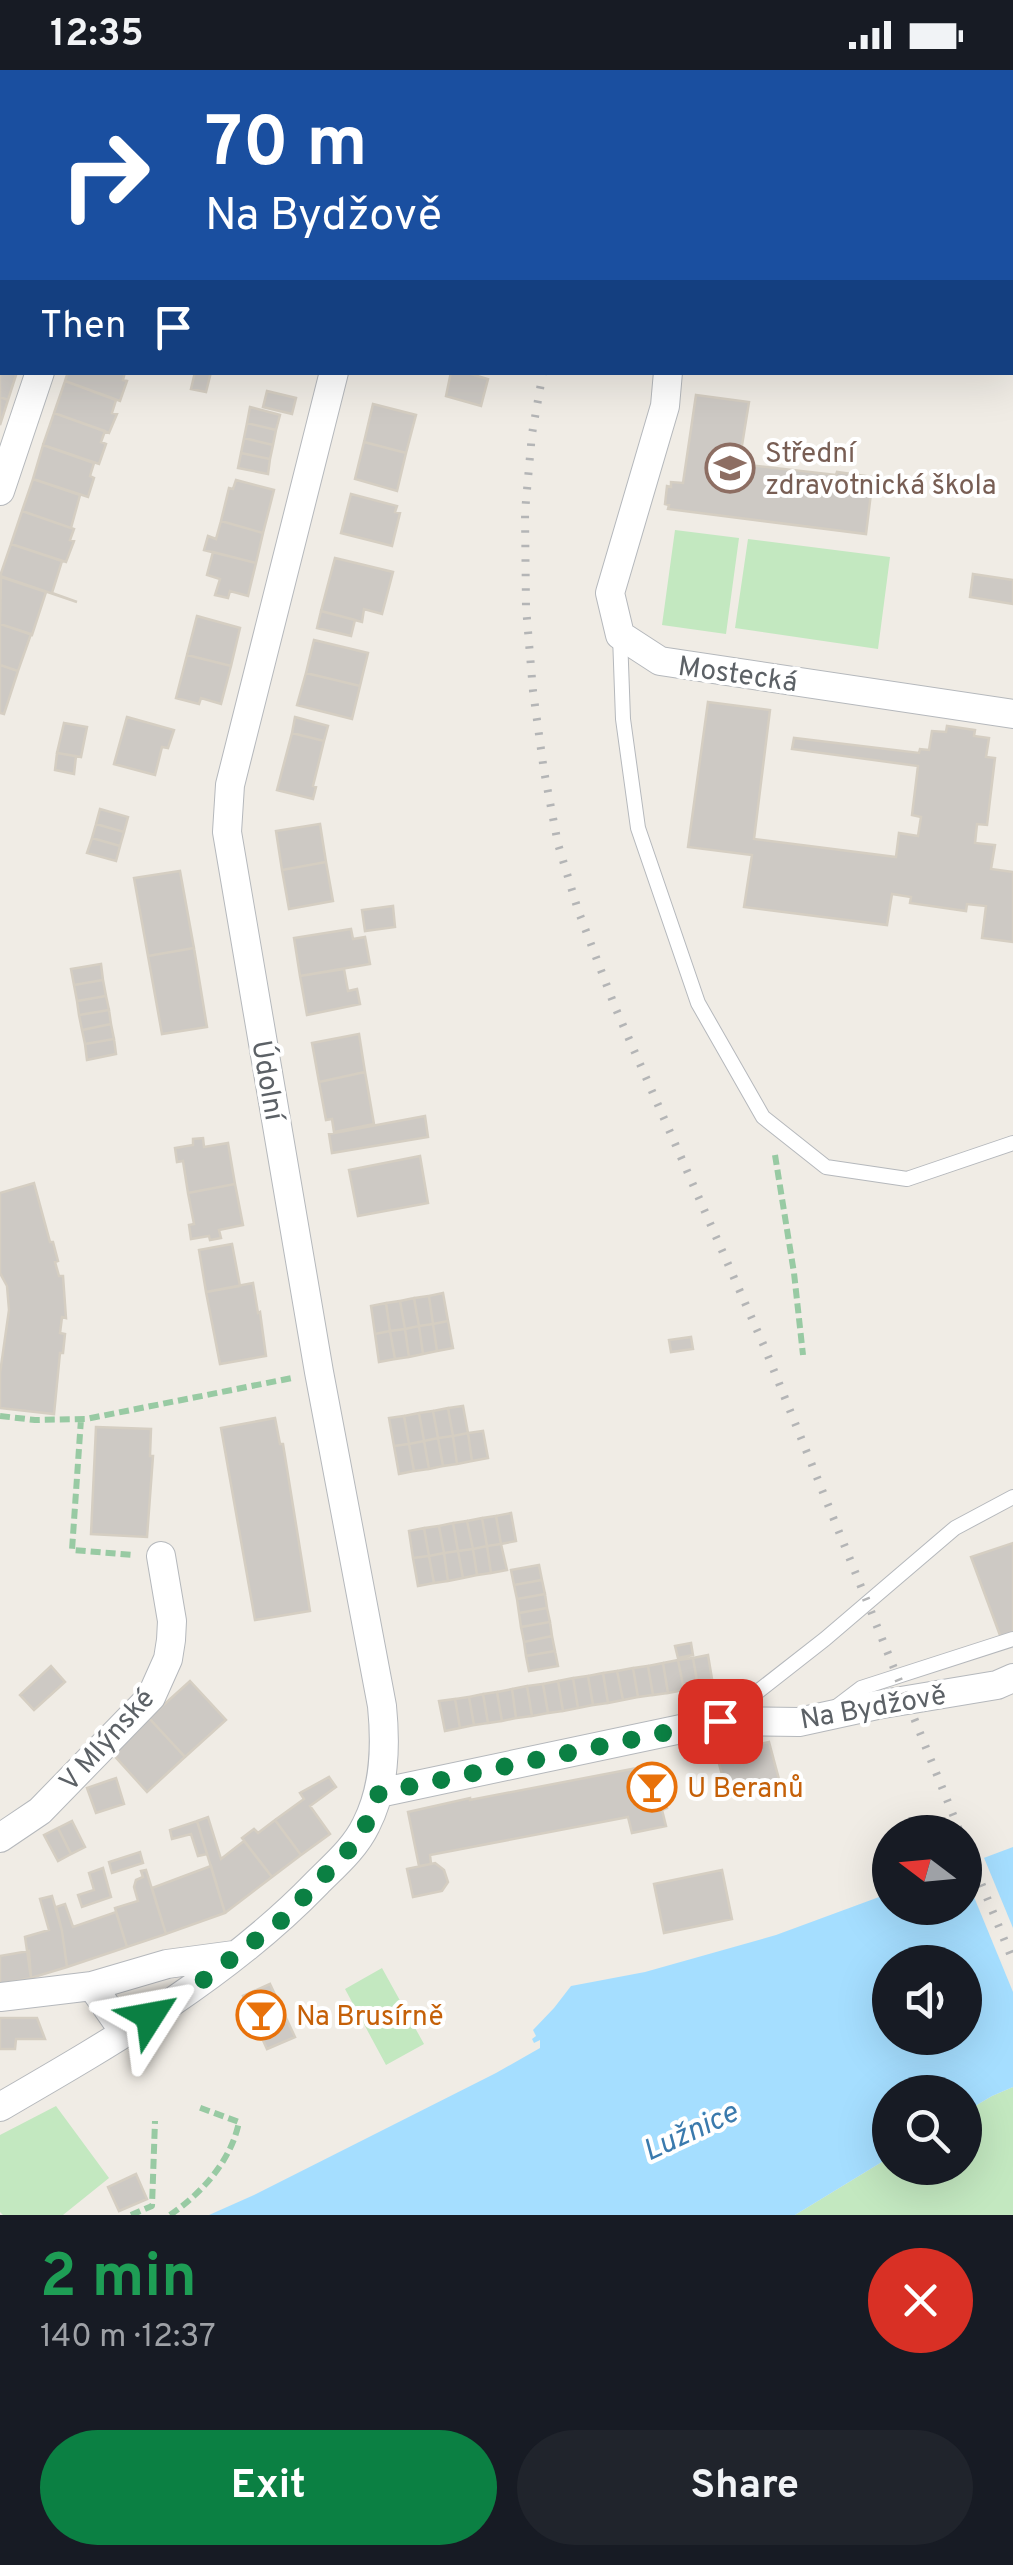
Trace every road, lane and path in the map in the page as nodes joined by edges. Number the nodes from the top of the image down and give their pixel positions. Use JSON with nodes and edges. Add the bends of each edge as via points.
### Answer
{"nodes":[{"id":1,"x":39,"y":375,"type":"edge"},
{"id":2,"x":333,"y":375,"type":"edge"},
{"id":3,"x":668,"y":375,"type":"edge"},
{"id":4,"x":0,"y":491,"type":"edge"},
{"id":5,"x":620,"y":635,"type":"junction"},
{"id":6,"x":1013,"y":714,"type":"edge"},
{"id":7,"x":778,"y":1129,"type":"junction"},
{"id":8,"x":1013,"y":1143,"type":"edge"},
{"id":9,"x":802,"y":1355,"type":"dead end"},
{"id":10,"x":298,"y":1376,"type":"dead end"},
{"id":11,"x":0,"y":1416,"type":"edge"},
{"id":12,"x":81,"y":1419,"type":"junction"},
{"id":13,"x":1013,"y":1497,"type":"edge"},
{"id":14,"x":160,"y":1556,"type":"joint"},
{"id":15,"x":1013,"y":1639,"type":"edge"},
{"id":16,"x":1013,"y":1678,"type":"edge"},
{"id":17,"x":824,"y":1716,"type":"junction"},
{"id":18,"x":720,"y":1721,"type":"junction"},
{"id":19,"x":379,"y":1793,"type":"junction"},
{"id":20,"x":0,"y":1838,"type":"edge"},
{"id":21,"x":236,"y":1955,"type":"junction"},
{"id":22,"x":92,"y":1986,"type":"junction"},
{"id":23,"x":0,"y":1997,"type":"edge"},
{"id":24,"x":125,"y":2033,"type":"junction"},
{"id":25,"x":0,"y":2107,"type":"edge"},
{"id":26,"x":198,"y":2107,"type":"dead end"},
{"id":27,"x":155,"y":2121,"type":"dead end"},
{"id":28,"x":131,"y":2215,"type":"edge"},
{"id":29,"x":170,"y":2215,"type":"edge"}],
"edges":[{"from":1,"to":4,"type":"street"},
{"from":2,"to":19,"type":"street","name":"Údolní","via":[[230,786],[227,832],[382,1706]]},
{"from":3,"to":5,"type":"street","via":[[665,406],[610,593]]},
{"from":5,"to":6,"type":"street","name":"Mostecká","via":[[660,661]]},
{"from":5,"to":7,"type":"lane","via":[[622,719],[638,828],[698,1002],[763,1117]]},
{"from":7,"to":8,"type":"lane","via":[[826,1167],[907,1180]]},
{"from":7,"to":9,"type":"path","via":[[774,1147]]},
{"from":10,"to":12,"type":"path"},
{"from":11,"to":12,"type":"path"},
{"from":12,"to":14,"type":"path","via":[[72,1550]]},
{"from":13,"to":18,"type":"lane","via":[[955,1528]]},
{"from":14,"to":20,"type":"street","name":"V Mlýnské","via":[[171,1640],[151,1696],[40,1811]]},
{"from":15,"to":17,"type":"lane","via":[[860,1688]]},
{"from":16,"to":17,"type":"street","name":"Na Bydžově"},
{"from":17,"to":18,"type":"street","name":"Na Bydžově"},
{"from":18,"to":19,"type":"street","name":"Na Bydžově"},
{"from":19,"to":21,"type":"street","name":"Údolní","via":[[349,1851],[282,1920]]},
{"from":21,"to":22,"type":"street","via":[[168,1964]]},
{"from":21,"to":24,"type":"street","name":"Údolní"},
{"from":22,"to":23,"type":"street"},
{"from":22,"to":24,"type":"street"},
{"from":24,"to":25,"type":"street","name":"Údolní"},
{"from":26,"to":29,"type":"path","via":[[239,2122],[214,2173]]},
{"from":27,"to":28,"type":"path","via":[[152,2206]]}]}
